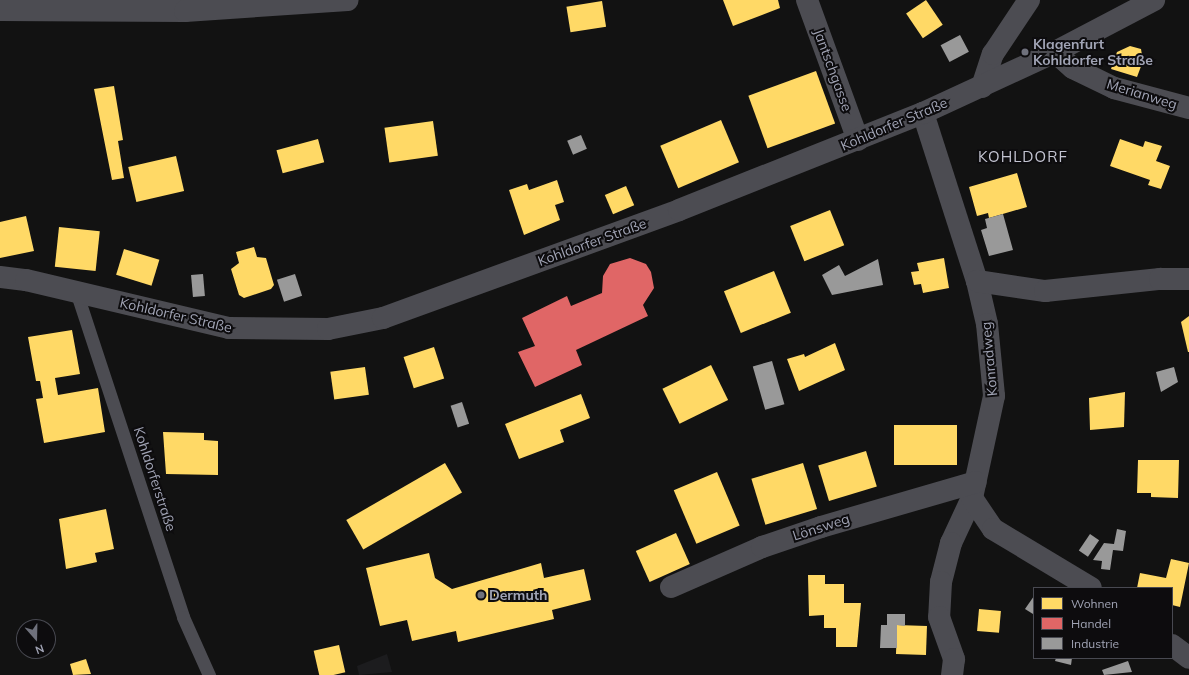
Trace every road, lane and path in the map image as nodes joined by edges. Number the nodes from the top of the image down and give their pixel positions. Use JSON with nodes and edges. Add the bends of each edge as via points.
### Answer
{"nodes":[{"id":1,"x":348,"y":0,"type":"edge"},
{"id":2,"x":807,"y":0,"type":"edge"},
{"id":3,"x":1029,"y":0,"type":"edge"},
{"id":4,"x":1154,"y":0,"type":"edge"},
{"id":5,"x":0,"y":10,"type":"edge"},
{"id":6,"x":1055,"y":52,"type":"junction"},
{"id":7,"x":982,"y":87,"type":"junction"},
{"id":8,"x":1189,"y":108,"type":"edge"},
{"id":9,"x":923,"y":113,"type":"junction"},
{"id":10,"x":858,"y":140,"type":"junction"},
{"id":11,"x":0,"y":277,"type":"edge"},
{"id":12,"x":1189,"y":280,"type":"edge"},
{"id":13,"x":977,"y":281,"type":"junction"},
{"id":14,"x":76,"y":291,"type":"junction"},
{"id":15,"x":974,"y":490,"type":"junction"},
{"id":16,"x":671,"y":587,"type":"dead end"},
{"id":17,"x":1089,"y":587,"type":"edge"},
{"id":18,"x":1173,"y":647,"type":"edge"},
{"id":19,"x":1189,"y":658,"type":"edge"},
{"id":20,"x":209,"y":675,"type":"edge"},
{"id":21,"x":952,"y":675,"type":"edge"}],
"edges":[{"from":1,"to":5,"type":"street","via":[[185,11]]},
{"from":2,"to":10,"type":"street","name":"Jantschgasse"},
{"from":3,"to":7,"type":"street","via":[[993,54]]},
{"from":4,"to":6,"type":"street","name":"Kohldorfer Straße"},
{"from":6,"to":7,"type":"street","name":"Kohldorfer Straße"},
{"from":6,"to":8,"type":"street","name":"Merianweg","via":[[1073,68],[1114,88]]},
{"from":7,"to":9,"type":"street","name":"Kohldorfer Straße"},
{"from":9,"to":10,"type":"street","name":"Kohldorfer Straße"},
{"from":9,"to":13,"type":"street","name":"Konradweg"},
{"from":10,"to":14,"type":"street","name":"Kohldorfer Straße","via":[[615,234],[383,318],[328,329],[276,331],[216,327]]},
{"from":11,"to":14,"type":"street","name":"Kohldorfer Straße"},
{"from":12,"to":13,"type":"street","via":[[1160,279],[1046,291]]},
{"from":13,"to":15,"type":"street","name":"Konradweg","via":[[987,324],[994,396]]},
{"from":14,"to":20,"type":"lane","name":"Kohldorferstraße","via":[[183,617]]},
{"from":15,"to":16,"type":"street","name":"Lönsweg","via":[[821,526],[762,547]]},
{"from":15,"to":17,"type":"street","via":[[994,529]]},
{"from":15,"to":21,"type":"street","name":"Konradweg","via":[[951,543],[941,582],[939,617],[954,659]]},
{"from":18,"to":19,"type":"street"}]}
